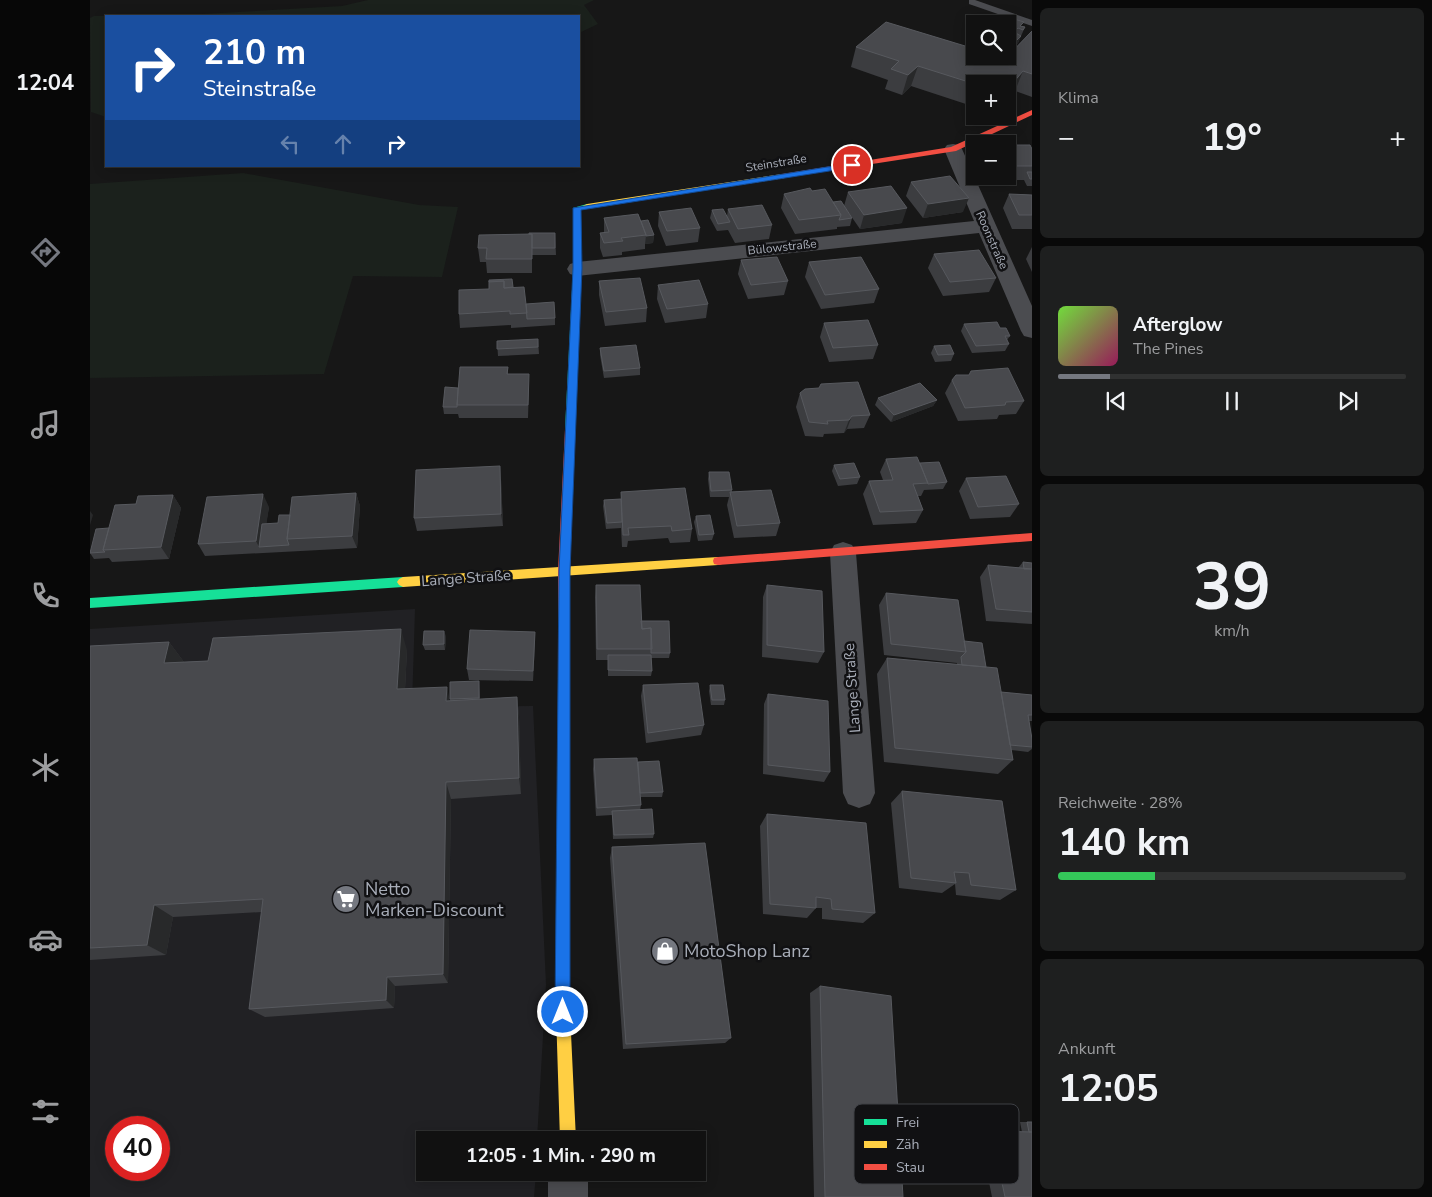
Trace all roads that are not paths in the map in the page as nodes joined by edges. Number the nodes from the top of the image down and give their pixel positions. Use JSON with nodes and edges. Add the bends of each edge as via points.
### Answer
{"nodes":[{"id":1,"x":972,"y":2,"type":"dead end"},
{"id":2,"x":1032,"y":23,"type":"edge"},
{"id":3,"x":1032,"y":112,"type":"edge"},
{"id":4,"x":953,"y":148,"type":"junction"},
{"id":5,"x":986,"y":226,"type":"junction"},
{"id":6,"x":577,"y":268,"type":"junction"},
{"id":7,"x":1032,"y":331,"type":"edge"},
{"id":8,"x":1032,"y":537,"type":"edge"},
{"id":9,"x":843,"y":553,"type":"junction"},
{"id":10,"x":564,"y":571,"type":"junction"},
{"id":11,"x":90,"y":603,"type":"edge"},
{"id":12,"x":859,"y":793,"type":"dead end"},
{"id":13,"x":568,"y":1131,"type":"edge"},
{"id":14,"x":568,"y":1181,"type":"edge"},
{"id":15,"x":568,"y":1197,"type":"edge"}],
"edges":[{"from":1,"to":2,"type":"lane"},
{"from":3,"to":4,"type":"street","name":"Steinstraße"},
{"from":4,"to":5,"type":"street","name":"Roonstraße"},
{"from":4,"to":6,"type":"street","name":"Steinstraße","via":[[577,208]]},
{"from":5,"to":6,"type":"street","name":"Bülowstraße"},
{"from":5,"to":7,"type":"street","name":"Roonstraße"},
{"from":6,"to":10,"type":"street"},
{"from":8,"to":9,"type":"street","name":"Lange Straße"},
{"from":9,"to":10,"type":"street","name":"Lange Straße"},
{"from":9,"to":12,"type":"street","name":"Lange Straße"},
{"from":10,"to":11,"type":"street","name":"Lange Straße"},
{"from":10,"to":13,"type":"street","via":[[563,1012]]},
{"from":14,"to":15,"type":"street"}]}
